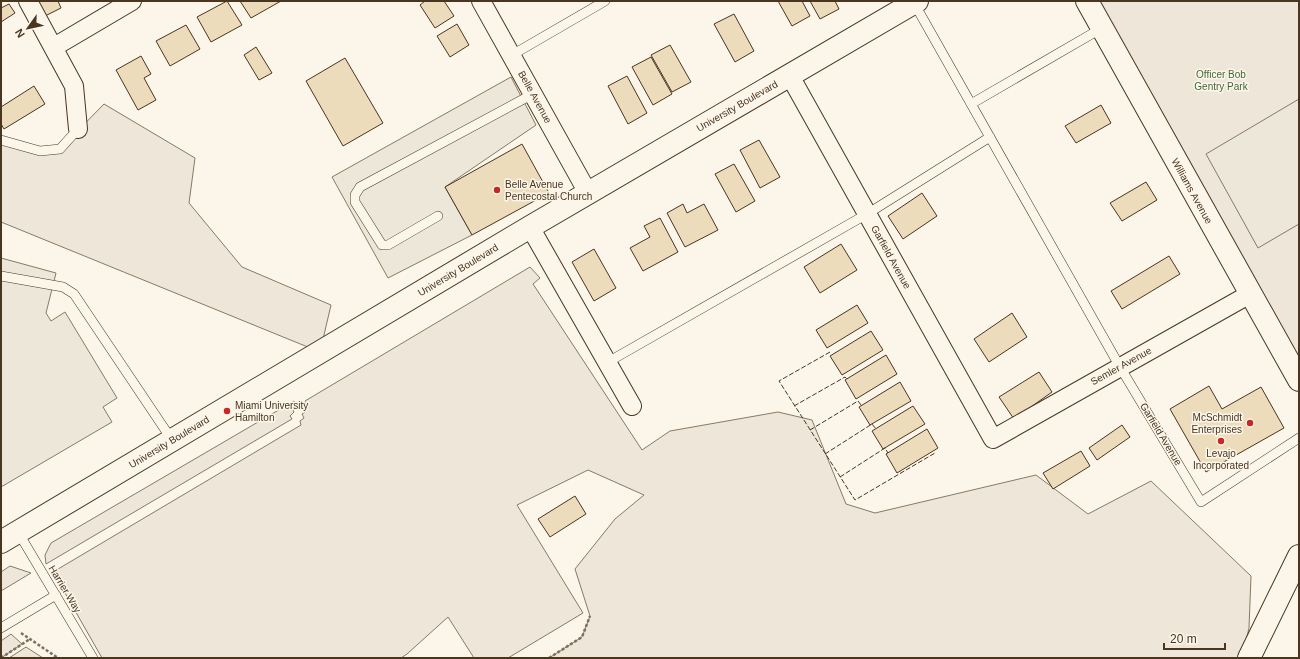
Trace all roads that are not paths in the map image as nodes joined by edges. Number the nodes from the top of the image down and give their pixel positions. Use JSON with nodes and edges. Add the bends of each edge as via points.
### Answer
{"nodes":[{"id":1,"x":28,"y":1,"type":"edge"},
{"id":2,"x":132,"y":1,"type":"edge"},
{"id":3,"x":481,"y":1,"type":"edge"},
{"id":4,"x":605,"y":1,"type":"edge"},
{"id":5,"x":1087,"y":1,"type":"edge"},
{"id":6,"x":915,"y":2,"type":"edge"},
{"id":7,"x":1102,"y":28,"type":"junction"},
{"id":8,"x":54,"y":47,"type":"junction"},
{"id":9,"x":512,"y":56,"type":"junction"},
{"id":10,"x":790,"y":76,"type":"junction"},
{"id":11,"x":533,"y":94,"type":"junction"},
{"id":12,"x":971,"y":104,"type":"junction"},
{"id":13,"x":78,"y":129,"type":"joint"},
{"id":14,"x":990,"y":137,"type":"junction"},
{"id":15,"x":1,"y":140,"type":"edge"},
{"id":16,"x":588,"y":193,"type":"junction"},
{"id":17,"x":867,"y":214,"type":"junction"},
{"id":18,"x":438,"y":216,"type":"dead end"},
{"id":19,"x":530,"y":226,"type":"junction"},
{"id":20,"x":1,"y":276,"type":"edge"},
{"id":21,"x":1250,"y":294,"type":"junction"},
{"id":22,"x":608,"y":362,"type":"junction"},
{"id":23,"x":1120,"y":367,"type":"junction"},
{"id":24,"x":1299,"y":380,"type":"edge"},
{"id":25,"x":632,"y":406,"type":"dead end"},
{"id":26,"x":1299,"y":438,"type":"edge"},
{"id":27,"x":993,"y":439,"type":"joint"},
{"id":28,"x":172,"y":440,"type":"junction"},
{"id":29,"x":10,"y":537,"type":"edge"},
{"id":30,"x":1299,"y":556,"type":"edge"},
{"id":31,"x":56,"y":595,"type":"junction"},
{"id":32,"x":4,"y":626,"type":"edge"},
{"id":33,"x":93,"y":658,"type":"edge"},
{"id":34,"x":1249,"y":658,"type":"edge"}],
"edges":[{"from":1,"to":8,"type":"street"},
{"from":2,"to":8,"type":"street"},
{"from":3,"to":9,"type":"street","name":"Belle Avenue"},
{"from":4,"to":9,"type":"lane"},
{"from":5,"to":7,"type":"street","name":"Williams Avenue"},
{"from":6,"to":10,"type":"street","name":"University Boulevard"},
{"from":6,"to":12,"type":"lane","name":"Garfield Avenue"},
{"from":7,"to":12,"type":"lane"},
{"from":7,"to":21,"type":"street","name":"Williams Avenue"},
{"from":8,"to":13,"type":"street","via":[[74,86]]},
{"from":9,"to":11,"type":"street","name":"Belle Avenue"},
{"from":10,"to":16,"type":"street","name":"University Boulevard"},
{"from":10,"to":17,"type":"street","name":"Garfield Avenue"},
{"from":11,"to":16,"type":"street","name":"Belle Avenue"},
{"from":11,"to":18,"type":"lane","via":[[360,187],[355,195],[355,202],[382,245],[388,245]]},
{"from":12,"to":14,"type":"lane","name":"Garfield Avenue"},
{"from":13,"to":15,"type":"lane","via":[[60,148],[40,151]]},
{"from":14,"to":17,"type":"lane"},
{"from":14,"to":23,"type":"lane","name":"Garfield Avenue"},
{"from":16,"to":19,"type":"street","name":"University Boulevard"},
{"from":17,"to":22,"type":"lane"},
{"from":17,"to":27,"type":"street","name":"Garfield Avenue"},
{"from":19,"to":22,"type":"street"},
{"from":19,"to":28,"type":"street","name":"University Boulevard"},
{"from":20,"to":28,"type":"lane","via":[[62,287],[74,294]]},
{"from":21,"to":23,"type":"street","name":"Semler Avenue"},
{"from":21,"to":24,"type":"street","name":"Williams Avenue"},
{"from":22,"to":25,"type":"street"},
{"from":23,"to":26,"type":"lane","name":"Garfield Avenue","via":[[1201,502]]},
{"from":23,"to":27,"type":"street","name":"Semler Avenue"},
{"from":28,"to":29,"type":"street","name":"University Boulevard"},
{"from":29,"to":31,"type":"lane","name":"Harrier Way"},
{"from":30,"to":34,"type":"street"},
{"from":31,"to":32,"type":"lane"},
{"from":31,"to":33,"type":"lane","name":"Harrier Way"}]}
